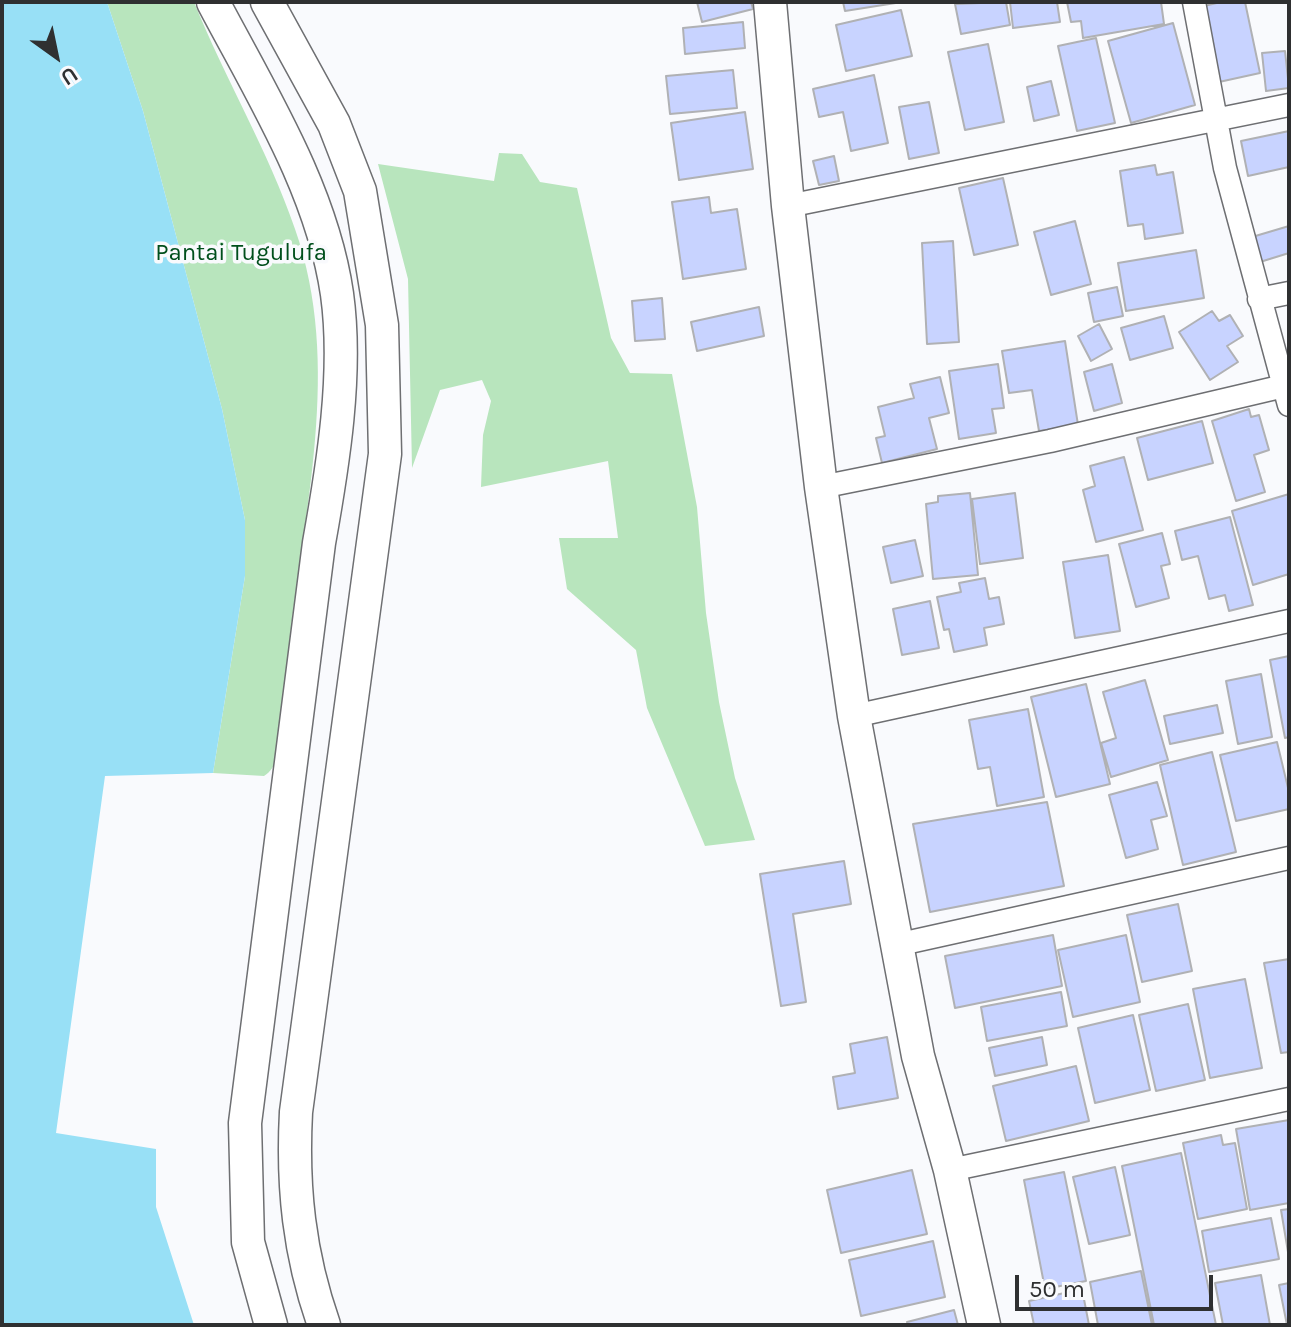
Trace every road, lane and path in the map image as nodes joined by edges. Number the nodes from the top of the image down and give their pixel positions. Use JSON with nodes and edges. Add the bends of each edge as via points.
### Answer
{"nodes":[{"id":1,"x":213,"y":2,"type":"edge"},
{"id":2,"x":267,"y":2,"type":"edge"},
{"id":3,"x":770,"y":2,"type":"edge"},
{"id":4,"x":1194,"y":2,"type":"edge"},
{"id":5,"x":1289,"y":105,"type":"edge"},
{"id":6,"x":1218,"y":119,"type":"junction"},
{"id":7,"x":788,"y":206,"type":"junction"},
{"id":8,"x":1289,"y":293,"type":"edge"},
{"id":9,"x":1259,"y":299,"type":"junction"},
{"id":10,"x":383,"y":375,"type":"junction"},
{"id":11,"x":338,"y":376,"type":"junction"},
{"id":12,"x":1287,"y":395,"type":"edge"},
{"id":13,"x":821,"y":487,"type":"junction"},
{"id":14,"x":1289,"y":621,"type":"edge"},
{"id":15,"x":854,"y":716,"type":"junction"},
{"id":16,"x":1289,"y":858,"type":"edge"},
{"id":17,"x":272,"y":907,"type":"junction"},
{"id":18,"x":320,"y":914,"type":"junction"},
{"id":19,"x":896,"y":945,"type":"junction"},
{"id":20,"x":1289,"y":1099,"type":"edge"},
{"id":21,"x":950,"y":1170,"type":"junction"},
{"id":22,"x":271,"y":1325,"type":"edge"},
{"id":23,"x":324,"y":1325,"type":"edge"},
{"id":24,"x":984,"y":1325,"type":"edge"}],
"edges":[{"from":1,"to":11,"type":"street","via":[[286,142],[315,213],[337,294]]},
{"from":2,"to":10,"type":"street","via":[[334,124],[360,191],[377,277]]},
{"from":3,"to":7,"type":"street"},
{"from":4,"to":6,"type":"street"},
{"from":5,"to":6,"type":"street"},
{"from":6,"to":7,"type":"street"},
{"from":6,"to":9,"type":"street","via":[[1227,180]]},
{"from":7,"to":13,"type":"street"},
{"from":8,"to":9,"type":"street"},
{"from":9,"to":12,"type":"street"},
{"from":10,"to":11,"type":"street"},
{"from":10,"to":18,"type":"street","via":[[385,454]]},
{"from":11,"to":17,"type":"street","via":[[332,472]]},
{"from":12,"to":13,"type":"street"},
{"from":13,"to":15,"type":"street"},
{"from":14,"to":15,"type":"street"},
{"from":15,"to":19,"type":"street"},
{"from":16,"to":19,"type":"street"},
{"from":17,"to":18,"type":"street"},
{"from":17,"to":22,"type":"street","via":[[245,1123],[244,1178],[248,1242]]},
{"from":18,"to":23,"type":"street","via":[[293,1175],[308,1280]]},
{"from":19,"to":21,"type":"street","via":[[918,1056]]},
{"from":20,"to":21,"type":"street"},
{"from":21,"to":24,"type":"street"}]}
